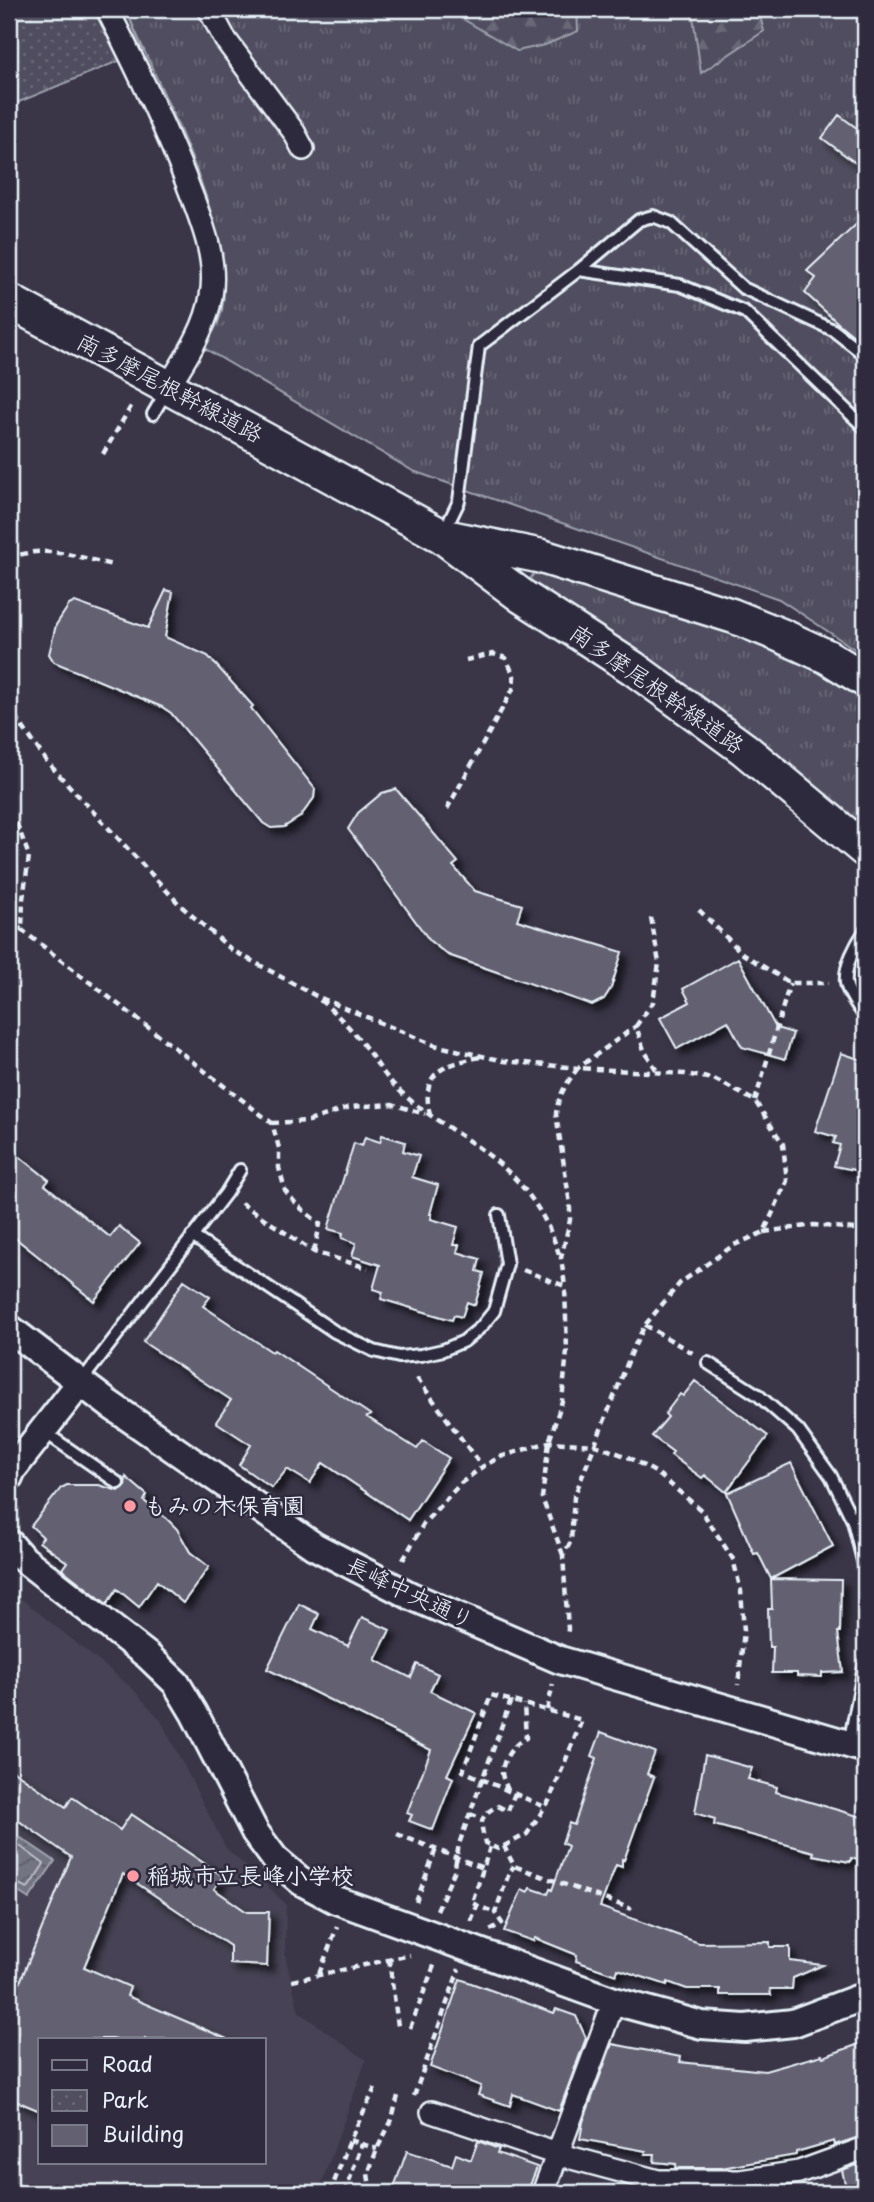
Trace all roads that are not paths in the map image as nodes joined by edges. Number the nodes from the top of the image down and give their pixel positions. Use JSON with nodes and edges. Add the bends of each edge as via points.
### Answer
{"nodes":[{"id":1,"x":107,"y":9,"type":"edge"},
{"id":2,"x":209,"y":9,"type":"edge"},
{"id":3,"x":303,"y":149,"type":"dead end"},
{"id":4,"x":579,"y":270,"type":"junction"},
{"id":5,"x":9,"y":301,"type":"edge"},
{"id":6,"x":865,"y":355,"type":"edge"},
{"id":7,"x":161,"y":401,"type":"junction"},
{"id":8,"x":865,"y":428,"type":"edge"},
{"id":9,"x":442,"y":536,"type":"junction"},
{"id":10,"x":865,"y":680,"type":"edge"},
{"id":11,"x":865,"y":850,"type":"edge"},
{"id":12,"x":865,"y":931,"type":"edge"},
{"id":13,"x":865,"y":1017,"type":"edge"},
{"id":14,"x":240,"y":1170,"type":"dead end"},
{"id":15,"x":499,"y":1215,"type":"dead end"},
{"id":16,"x":191,"y":1236,"type":"junction"},
{"id":17,"x":9,"y":1328,"type":"edge"},
{"id":18,"x":708,"y":1363,"type":"road end"},
{"id":19,"x":80,"y":1383,"type":"junction"},
{"id":20,"x":43,"y":1431,"type":"junction"},
{"id":21,"x":9,"y":1477,"type":"edge"},
{"id":22,"x":118,"y":1483,"type":"dead end"},
{"id":23,"x":9,"y":1543,"type":"edge"},
{"id":24,"x":865,"y":1569,"type":"edge"},
{"id":25,"x":865,"y":1662,"type":"edge"},
{"id":26,"x":857,"y":1747,"type":"edge"},
{"id":27,"x":865,"y":1996,"type":"edge"},
{"id":28,"x":614,"y":2001,"type":"junction"},
{"id":29,"x":432,"y":2112,"type":"dead end"},
{"id":30,"x":865,"y":2148,"type":"edge"},
{"id":31,"x":557,"y":2154,"type":"junction"},
{"id":32,"x":542,"y":2193,"type":"edge"}],
"edges":[{"from":1,"to":7,"type":"street","via":[[166,132],[200,216],[213,268],[207,314]]},
{"from":2,"to":3,"type":"street"},
{"from":4,"to":6,"type":"lane","via":[[639,220],[653,216],[671,223],[743,288],[833,330]]},
{"from":4,"to":8,"type":"lane","via":[[680,285],[746,312]]},
{"from":4,"to":9,"type":"lane","via":[[479,346],[459,501]]},
{"from":5,"to":7,"type":"main road","name":"南多摩尾根幹線道路"},
{"from":7,"to":9,"type":"main road","name":"南多摩尾根幹線道路"},
{"from":9,"to":10,"type":"main road","name":"南多摩尾根幹線道路","via":[[540,556],[733,616],[828,657]]},
{"from":9,"to":11,"type":"main road","name":"南多摩尾根幹線道路","via":[[733,741]]},
{"from":12,"to":13,"type":"lane","via":[[853,948],[846,982]]},
{"from":14,"to":16,"type":"lane"},
{"from":15,"to":16,"type":"lane","via":[[507,1264],[494,1311],[464,1341],[443,1350],[399,1357],[374,1351],[335,1332]]},
{"from":16,"to":19,"type":"lane"},
{"from":17,"to":19,"type":"street","name":"長峰中央通り"},
{"from":18,"to":24,"type":"lane","via":[[758,1395],[797,1430],[831,1476],[853,1521]]},
{"from":19,"to":20,"type":"street"},
{"from":19,"to":26,"type":"street","name":"長峰中央通り","via":[[314,1546],[411,1596],[560,1660]]},
{"from":20,"to":21,"type":"street"},
{"from":20,"to":22,"type":"lane"},
{"from":23,"to":28,"type":"street","via":[[176,1683],[255,1832],[275,1859],[302,1882],[337,1900]]},
{"from":25,"to":26,"type":"lane"},
{"from":27,"to":28,"type":"street","via":[[793,2023],[745,2028],[702,2025]]},
{"from":28,"to":31,"type":"street"},
{"from":29,"to":31,"type":"street"},
{"from":30,"to":31,"type":"street","via":[[800,2172],[740,2181],[658,2181]]},
{"from":31,"to":32,"type":"street"}]}
